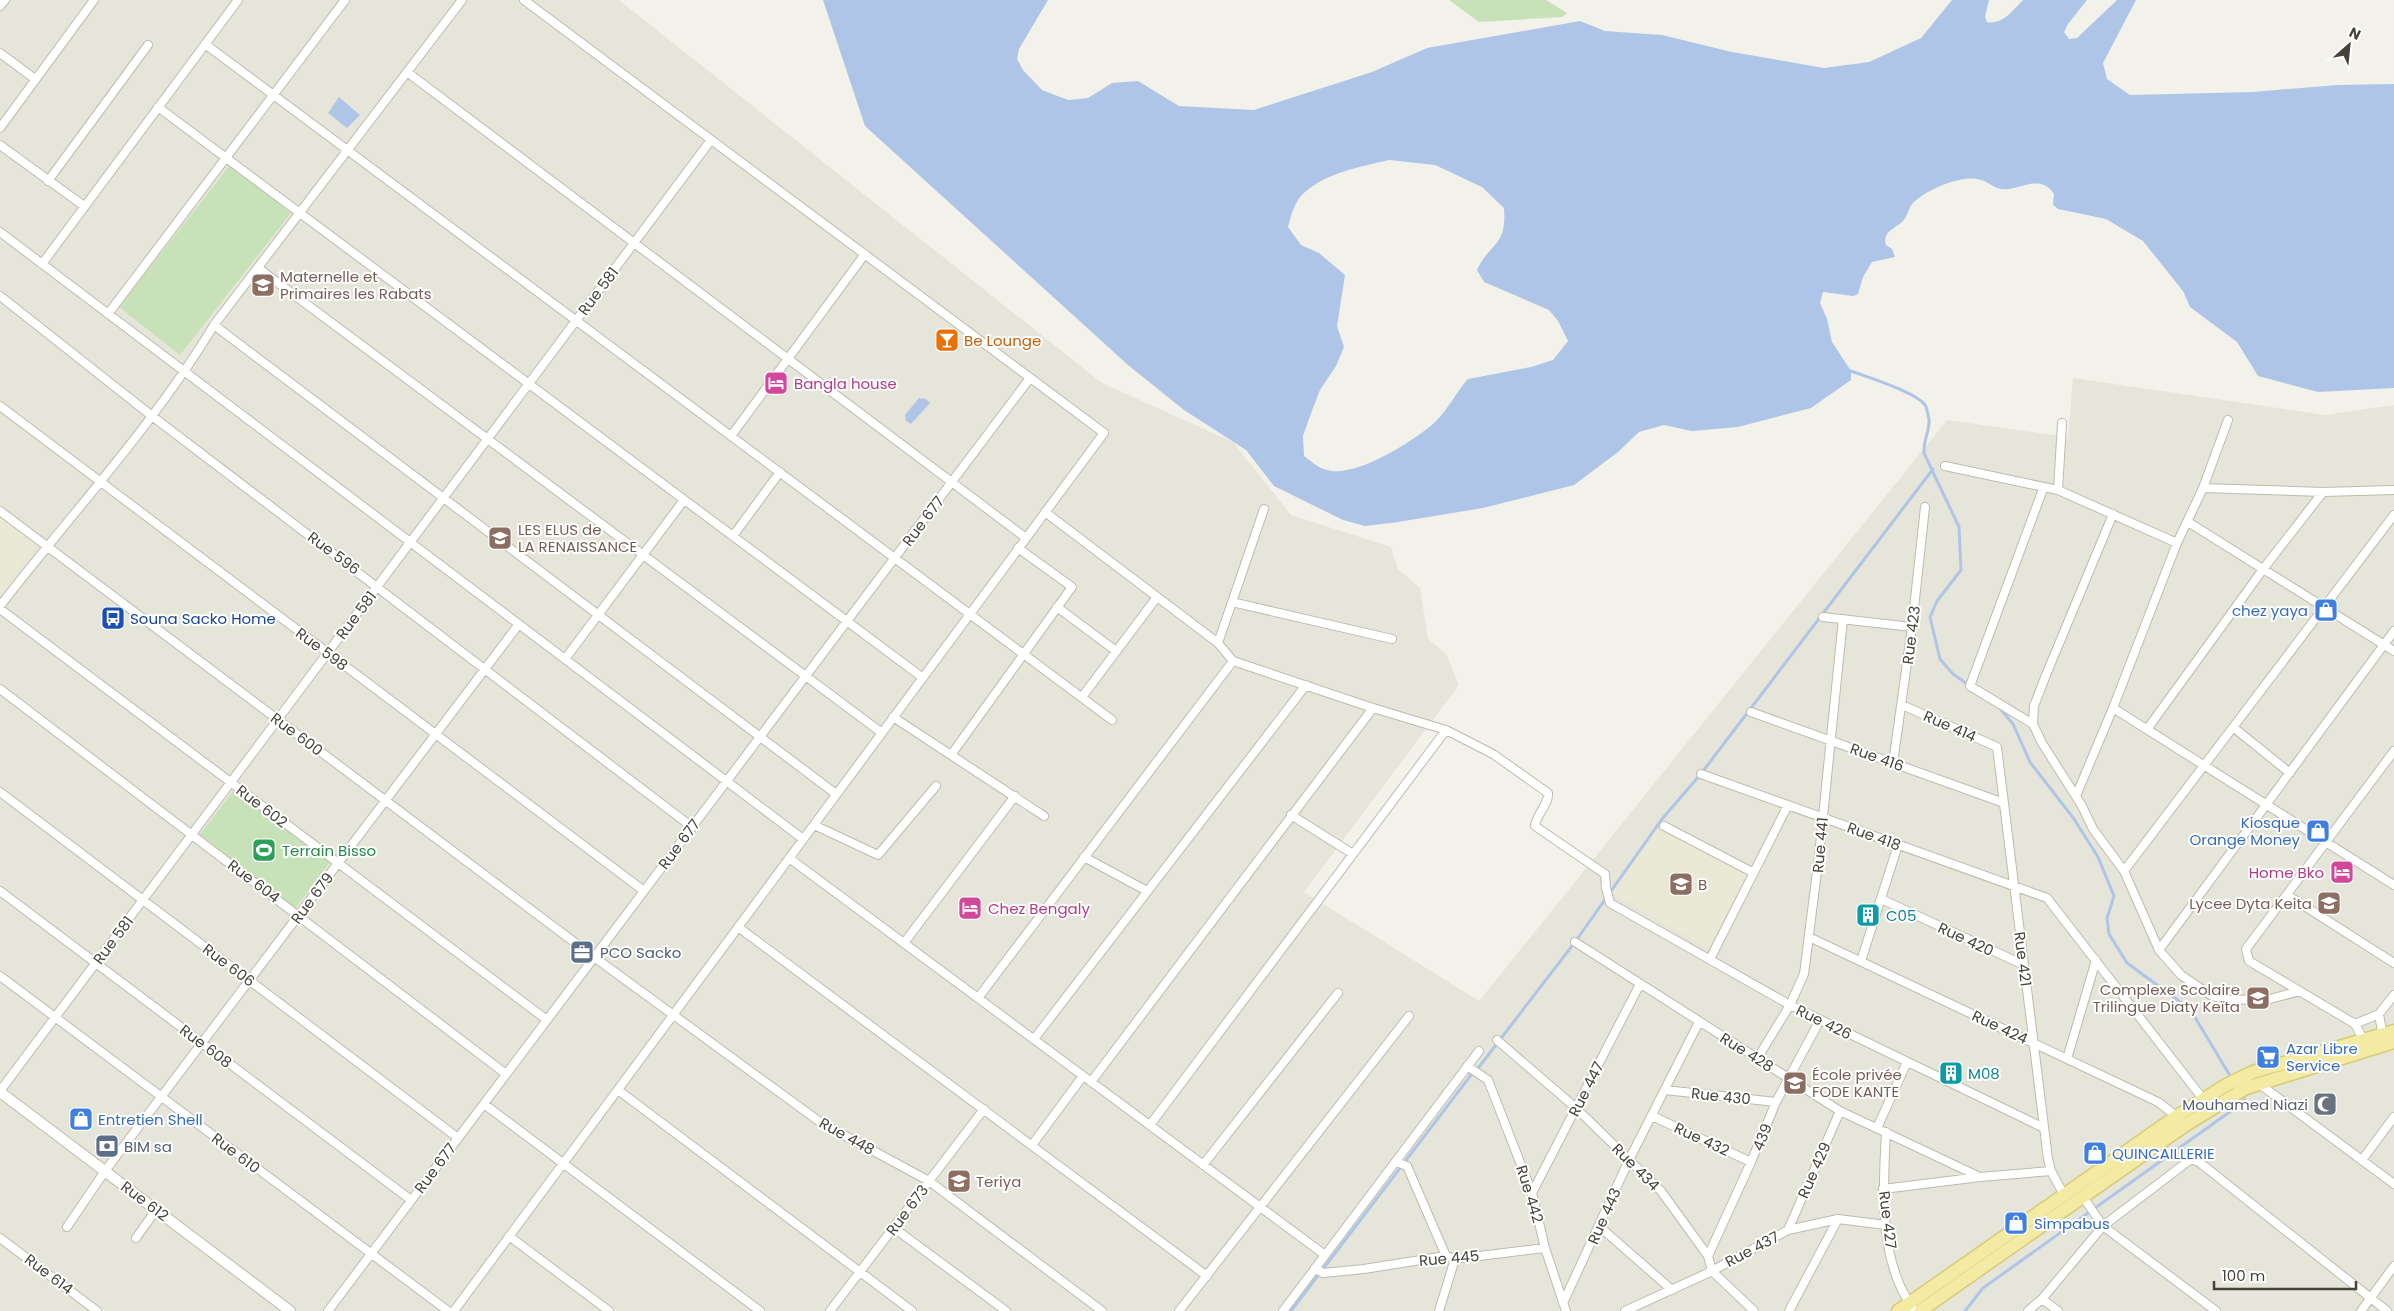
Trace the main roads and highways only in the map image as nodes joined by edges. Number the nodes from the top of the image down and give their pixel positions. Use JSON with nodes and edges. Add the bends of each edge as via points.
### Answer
{"nodes":[{"id":1,"x":2389,"y":1038,"type":"edge"},
{"id":2,"x":2250,"y":1080,"type":"junction"},
{"id":3,"x":2229,"y":1091,"type":"junction"},
{"id":4,"x":2181,"y":1121,"type":"junction"},
{"id":5,"x":1915,"y":1309,"type":"edge"},
{"id":6,"x":1898,"y":1311,"type":"edge"}],
"edges":[{"from":1,"to":2,"type":"main road"},
{"from":1,"to":2,"type":"main road","via":[[2363,1039]]},
{"from":2,"to":3,"type":"main road"},
{"from":3,"to":4,"type":"main road"},
{"from":3,"to":4,"type":"main road","via":[[2204,1099]]},
{"from":4,"to":5,"type":"main road","via":[[2083,1197]]},
{"from":4,"to":5,"type":"main road","via":[[2064,1195]]},
{"from":5,"to":6,"type":"main road"}]}
